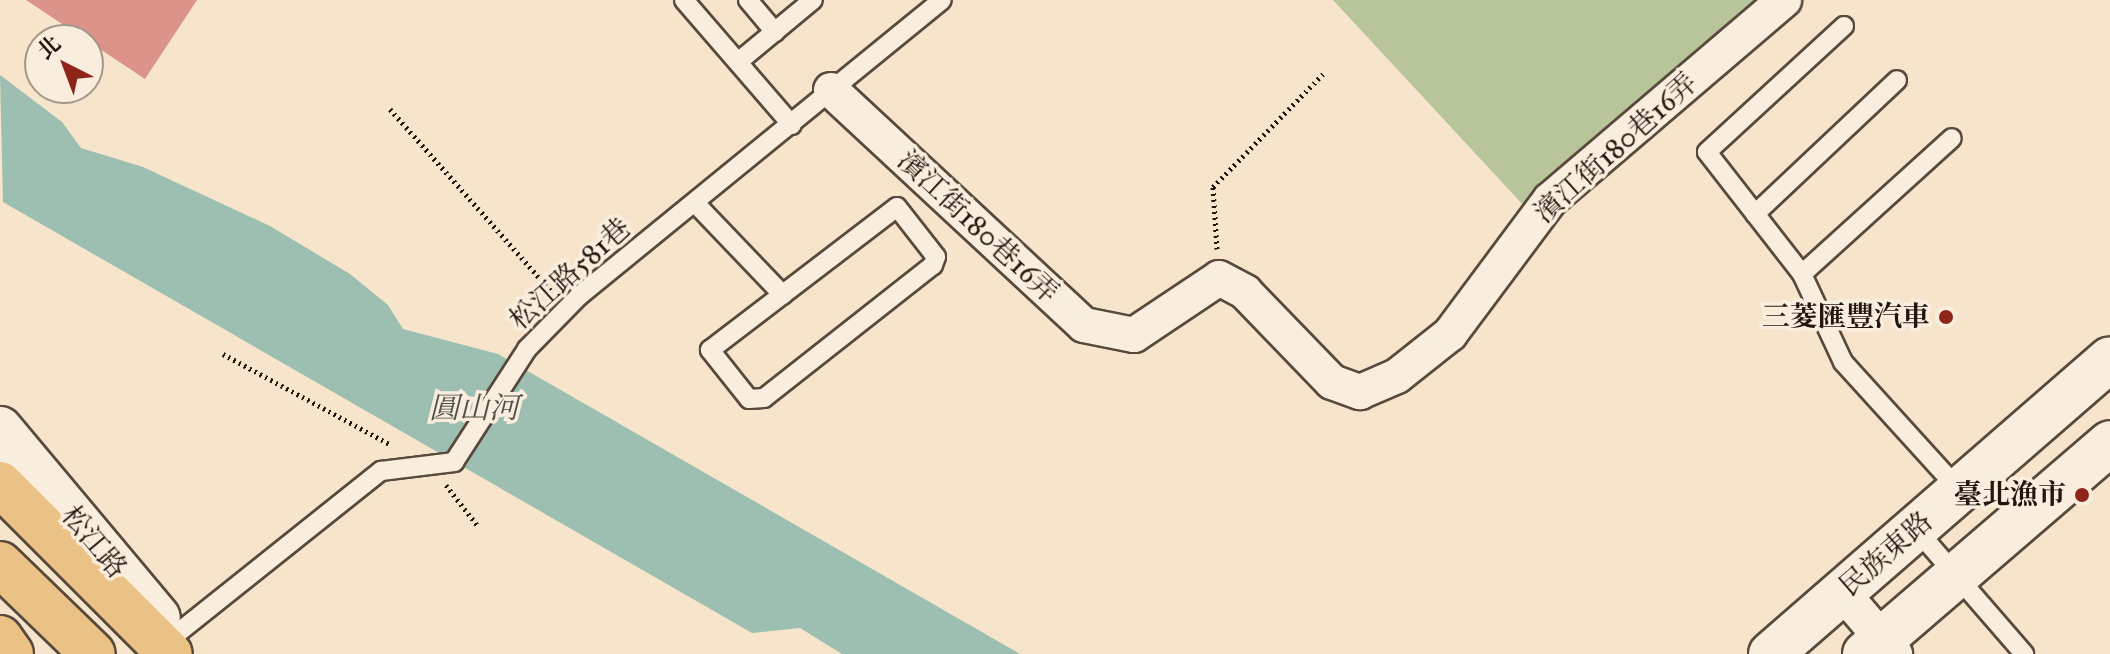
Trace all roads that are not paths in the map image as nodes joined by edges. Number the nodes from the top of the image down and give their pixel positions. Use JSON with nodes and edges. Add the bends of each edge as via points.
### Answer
{"nodes":[{"id":1,"x":684,"y":0,"type":"edge"},
{"id":2,"x":748,"y":0,"type":"edge"},
{"id":3,"x":813,"y":0,"type":"edge"},
{"id":4,"x":942,"y":0,"type":"edge"},
{"id":5,"x":1784,"y":0,"type":"edge"},
{"id":6,"x":1844,"y":26,"type":"dead end"},
{"id":7,"x":775,"y":32,"type":"junction"},
{"id":8,"x":738,"y":62,"type":"junction"},
{"id":9,"x":1897,"y":80,"type":"dead end"},
{"id":10,"x":831,"y":90,"type":"junction"},
{"id":11,"x":792,"y":125,"type":"junction"},
{"id":12,"x":1952,"y":138,"type":"dead end"},
{"id":13,"x":695,"y":203,"type":"junction"},
{"id":14,"x":1755,"y":214,"type":"junction"},
{"id":15,"x":1802,"y":274,"type":"junction"},
{"id":16,"x":783,"y":295,"type":"junction"},
{"id":17,"x":2110,"y":359,"type":"edge"},
{"id":18,"x":0,"y":429,"type":"edge"},
{"id":19,"x":2110,"y":443,"type":"edge"},
{"id":20,"x":0,"y":484,"type":"edge"},
{"id":21,"x":1959,"y":490,"type":"junction"},
{"id":22,"x":0,"y":496,"type":"edge"},
{"id":23,"x":1915,"y":528,"type":"junction"},
{"id":24,"x":0,"y":564,"type":"edge"},
{"id":25,"x":1957,"y":575,"type":"junction"},
{"id":26,"x":0,"y":584,"type":"edge"},
{"id":27,"x":1842,"y":592,"type":"junction"},
{"id":28,"x":0,"y":638,"type":"edge"},
{"id":29,"x":1881,"y":649,"type":"edge"},
{"id":30,"x":168,"y":650,"type":"edge"},
{"id":31,"x":11,"y":654,"type":"edge"},
{"id":32,"x":59,"y":654,"type":"edge"},
{"id":33,"x":93,"y":654,"type":"edge"},
{"id":34,"x":1771,"y":654,"type":"edge"},
{"id":35,"x":2024,"y":654,"type":"edge"}],
"edges":[{"from":1,"to":8,"type":"lane"},
{"from":2,"to":7,"type":"lane"},
{"from":3,"to":7,"type":"lane"},
{"from":4,"to":10,"type":"lane","name":"松江路581巷"},
{"from":5,"to":10,"type":"street","name":"濱江街180巷16弄","via":[[1550,200],[1450,334],[1397,376],[1360,392],[1332,382],[1245,292],[1219,278],[1134,335],[1084,325]]},
{"from":6,"to":14,"type":"lane","via":[[1710,145],[1708,158]]},
{"from":7,"to":8,"type":"lane"},
{"from":8,"to":11,"type":"lane"},
{"from":9,"to":14,"type":"lane"},
{"from":10,"to":11,"type":"lane","name":"松江路581巷"},
{"from":11,"to":13,"type":"lane","name":"松江路581巷"},
{"from":12,"to":15,"type":"lane"},
{"from":13,"to":16,"type":"lane"},
{"from":13,"to":30,"type":"lane","name":"松江路581巷","via":[[527,349],[454,462],[381,471]]},
{"from":14,"to":15,"type":"lane"},
{"from":15,"to":21,"type":"lane","via":[[1843,362]]},
{"from":16,"to":16,"type":"lane","via":[[897,207],[936,257],[927,272],[756,403],[710,350]]},
{"from":17,"to":21,"type":"street","name":"民族東路"},
{"from":18,"to":30,"type":"street","name":"松江路"},
{"from":19,"to":25,"type":"street"},
{"from":20,"to":30,"type":"highway"},
{"from":21,"to":23,"type":"street","name":"民族東路"},
{"from":22,"to":30,"type":"highway"},
{"from":23,"to":25,"type":"lane"},
{"from":23,"to":27,"type":"street","name":"民族東路"},
{"from":24,"to":33,"type":"highway"},
{"from":25,"to":29,"type":"street"},
{"from":25,"to":35,"type":"lane"},
{"from":26,"to":32,"type":"highway"},
{"from":27,"to":29,"type":"street"},
{"from":27,"to":34,"type":"street","name":"民族東路"},
{"from":28,"to":31,"type":"highway"}]}
